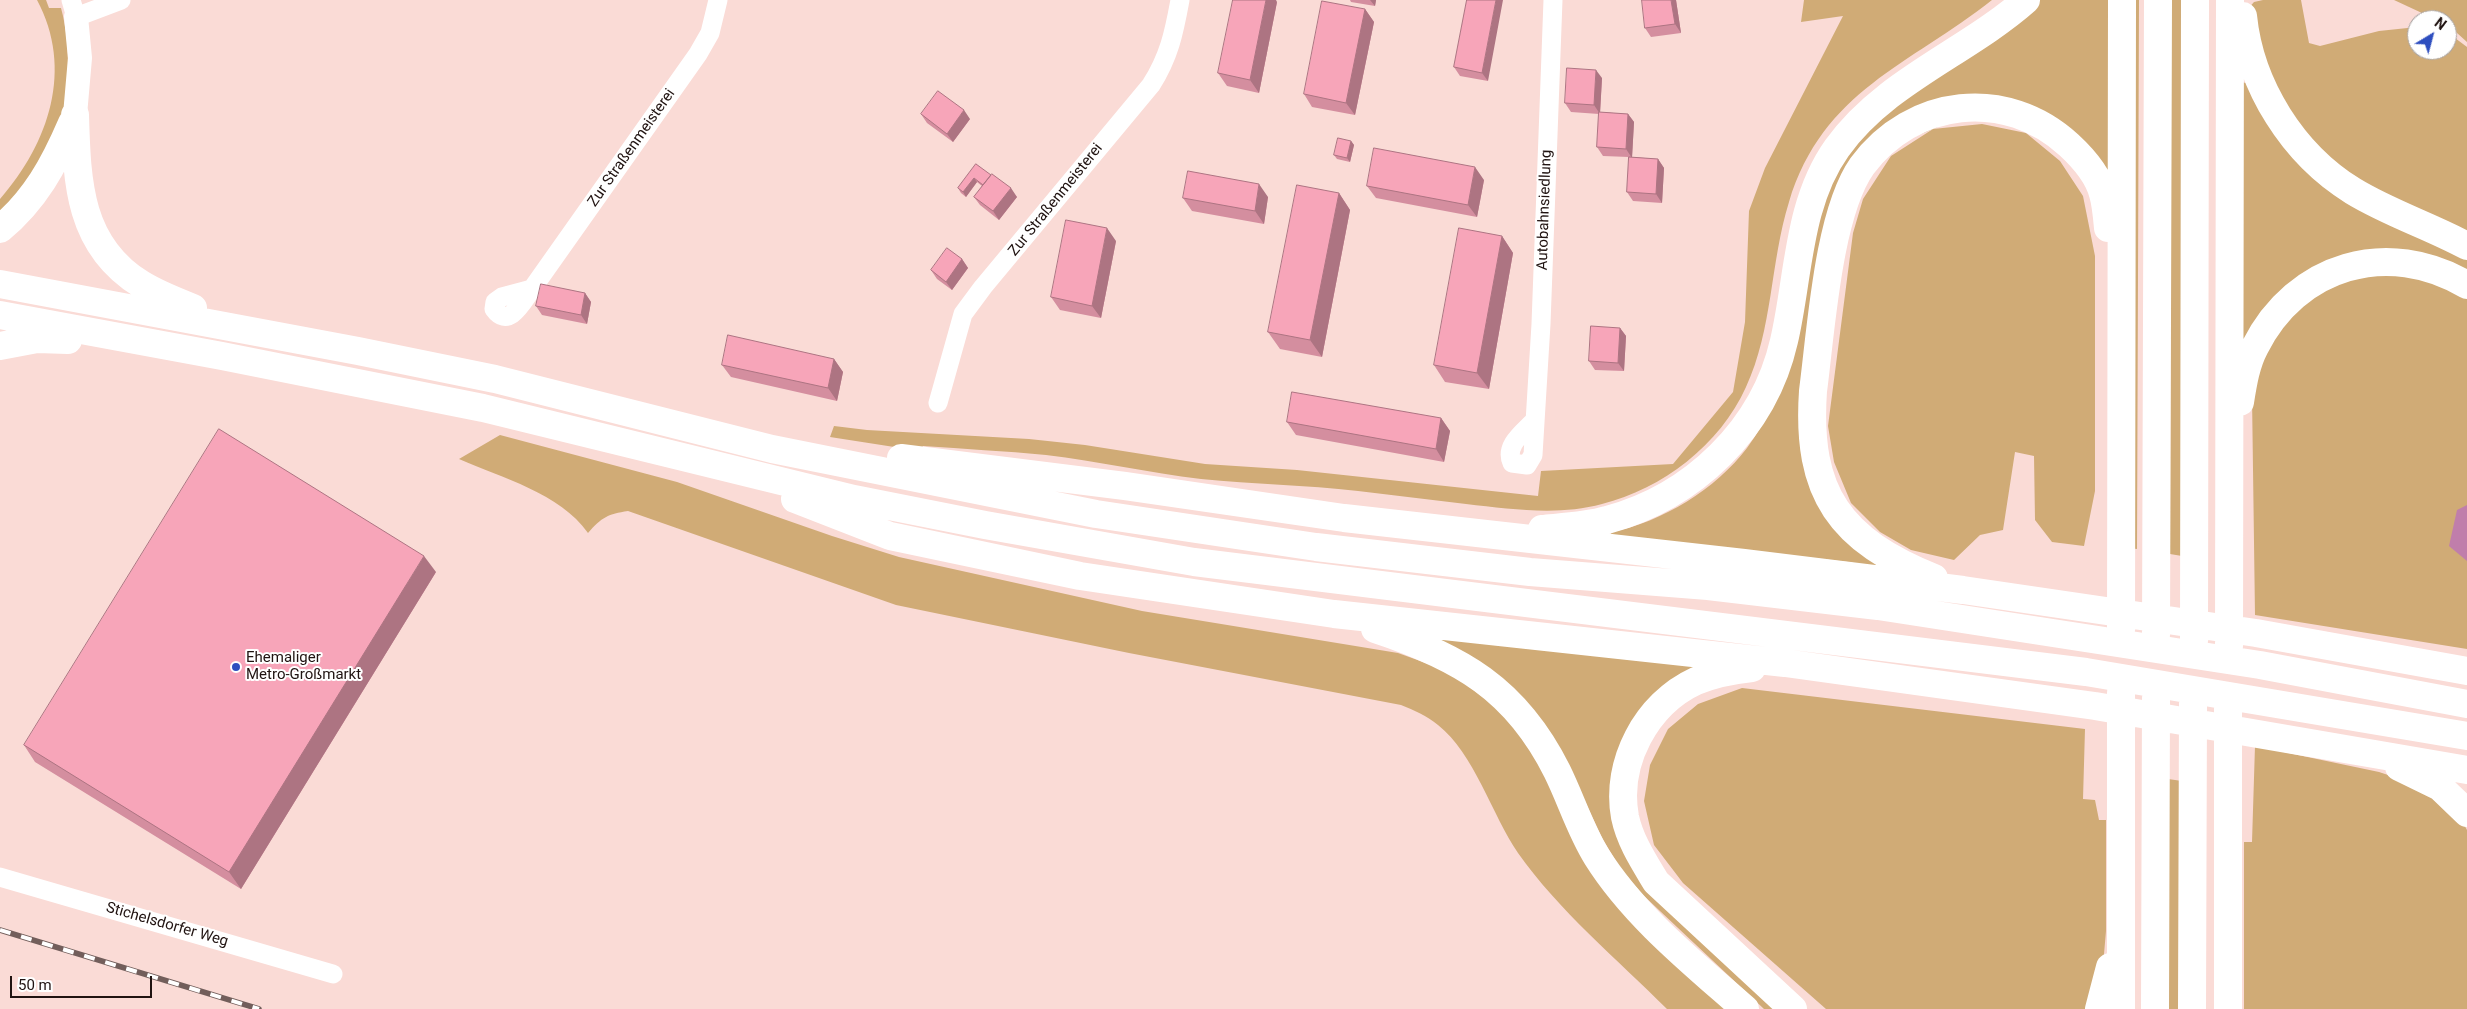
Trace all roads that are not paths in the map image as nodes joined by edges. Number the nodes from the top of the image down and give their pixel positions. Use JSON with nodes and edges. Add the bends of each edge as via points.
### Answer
{"nodes":[{"id":1,"x":121,"y":0,"type":"edge"},
{"id":2,"x":718,"y":0,"type":"edge"},
{"id":3,"x":1180,"y":0,"type":"edge"},
{"id":4,"x":1553,"y":0,"type":"edge"},
{"id":5,"x":2026,"y":0,"type":"edge"},
{"id":6,"x":2122,"y":0,"type":"edge"},
{"id":7,"x":2158,"y":0,"type":"edge"},
{"id":8,"x":2195,"y":0,"type":"edge"},
{"id":9,"x":2230,"y":0,"type":"edge"},
{"id":10,"x":2241,"y":0,"type":"edge"},
{"id":11,"x":73,"y":9,"type":"edge"},
{"id":12,"x":75,"y":115,"type":"junction"},
{"id":13,"x":0,"y":229,"type":"edge"},
{"id":14,"x":2467,"y":246,"type":"edge"},
{"id":15,"x":0,"y":284,"type":"edge"},
{"id":16,"x":2467,"y":285,"type":"edge"},
{"id":17,"x":532,"y":289,"type":"dead end"},
{"id":18,"x":0,"y":315,"type":"edge"},
{"id":19,"x":2122,"y":324,"type":"junction"},
{"id":20,"x":250,"y":330,"type":"junction"},
{"id":21,"x":138,"y":340,"type":"junction"},
{"id":22,"x":0,"y":346,"type":"edge"},
{"id":23,"x":938,"y":403,"type":"dead end"},
{"id":24,"x":1535,"y":420,"type":"dead end"},
{"id":25,"x":772,"y":449,"type":"junction"},
{"id":26,"x":710,"y":466,"type":"junction"},
{"id":27,"x":2229,"y":490,"type":"junction"},
{"id":28,"x":1488,"y":534,"type":"junction"},
{"id":29,"x":1963,"y":590,"type":"junction"},
{"id":30,"x":1334,"y":614,"type":"junction"},
{"id":31,"x":1785,"y":663,"type":"junction"},
{"id":32,"x":2467,"y":671,"type":"edge"},
{"id":33,"x":2467,"y":704,"type":"edge"},
{"id":34,"x":2467,"y":736,"type":"edge"},
{"id":35,"x":2304,"y":740,"type":"junction"},
{"id":36,"x":2467,"y":770,"type":"edge"},
{"id":37,"x":2467,"y":813,"type":"edge"},
{"id":38,"x":0,"y":877,"type":"edge"},
{"id":39,"x":2120,"y":919,"type":"junction"},
{"id":40,"x":334,"y":974,"type":"dead end"},
{"id":41,"x":1745,"y":1009,"type":"edge"},
{"id":42,"x":1793,"y":1009,"type":"edge"},
{"id":43,"x":2099,"y":1009,"type":"edge"},
{"id":44,"x":2121,"y":1009,"type":"edge"},
{"id":45,"x":2155,"y":1009,"type":"edge"},
{"id":46,"x":2192,"y":1009,"type":"edge"},
{"id":47,"x":2228,"y":1009,"type":"edge"}],
"edges":[{"from":1,"to":11,"type":"street"},
{"from":2,"to":17,"type":"street","name":"Zur Straßenmeisterei","via":[[710,34],[698,54]]},
{"from":3,"to":23,"type":"street","name":"Zur Straßenmeisterei","via":[[1164,65],[1151,85],[963,314]]},
{"from":4,"to":24,"type":"street","name":"Autobahnsiedlung"},
{"from":5,"to":28,"type":"highway","via":[[1872,108],[1837,149],[1809,209],[1776,370],[1760,405],[1730,446],[1704,470],[1664,497],[1607,521]]},
{"from":6,"to":19,"type":"highway"},
{"from":7,"to":45,"type":"highway"},
{"from":8,"to":46,"type":"highway"},
{"from":9,"to":27,"type":"highway"},
{"from":10,"to":14,"type":"highway","via":[[2245,40],[2256,74],[2271,106],[2307,152],[2326,172],[2353,190]]},
{"from":11,"to":12,"type":"main road","via":[[80,58]]},
{"from":12,"to":13,"type":"highway","via":[[42,184],[20,212]]},
{"from":12,"to":20,"type":"highway","via":[[76,168],[81,200],[96,238],[109,256],[126,274],[158,294]]},
{"from":15,"to":20,"type":"highway"},
{"from":16,"to":27,"type":"highway","via":[[2434,269],[2386,260],[2364,263],[2317,278],[2290,298],[2255,347],[2244,375]]},
{"from":18,"to":21,"type":"highway"},
{"from":19,"to":29,"type":"highway","via":[[2103,193],[2093,172],[2077,153],[2040,124],[2024,115],[1998,109],[1952,109],[1908,124],[1892,135],[1862,167],[1844,205],[1829,274],[1812,408],[1816,466],[1836,508],[1868,544],[1911,569]]},
{"from":19,"to":39,"type":"highway"},
{"from":20,"to":25,"type":"highway","via":[[495,380]]},
{"from":21,"to":22,"type":"highway","via":[[37,339]]},
{"from":21,"to":26,"type":"highway","via":[[483,408]]},
{"from":25,"to":28,"type":"highway","via":[[855,450],[1344,518]]},
{"from":25,"to":33,"type":"highway","via":[[1033,502],[1196,529],[1316,547],[1530,572],[1708,586],[1878,606],[2250,663]]},
{"from":26,"to":30,"type":"highway","via":[[890,536],[927,546],[1080,576]]},
{"from":26,"to":34,"type":"highway","via":[[985,525],[1194,562],[2086,672]]},
{"from":27,"to":47,"type":"highway"},
{"from":28,"to":29,"type":"highway"},
{"from":29,"to":32,"type":"highway","via":[[2256,633]]},
{"from":30,"to":31,"type":"highway"},
{"from":30,"to":41,"type":"highway","via":[[1445,656],[1478,676],[1519,710],[1540,738],[1597,857],[1655,926]]},
{"from":31,"to":35,"type":"highway","via":[[2095,706]]},
{"from":31,"to":42,"type":"highway","via":[[1716,675],[1676,692],[1642,728],[1629,758],[1624,796],[1625,818],[1633,841],[1656,882]]},
{"from":35,"to":36,"type":"highway"},
{"from":35,"to":37,"type":"highway","via":[[2420,775],[2440,787]]},
{"from":38,"to":40,"type":"street","name":"Stichelsdorfer Weg"},
{"from":39,"to":43,"type":"highway"},
{"from":39,"to":44,"type":"highway"}]}
